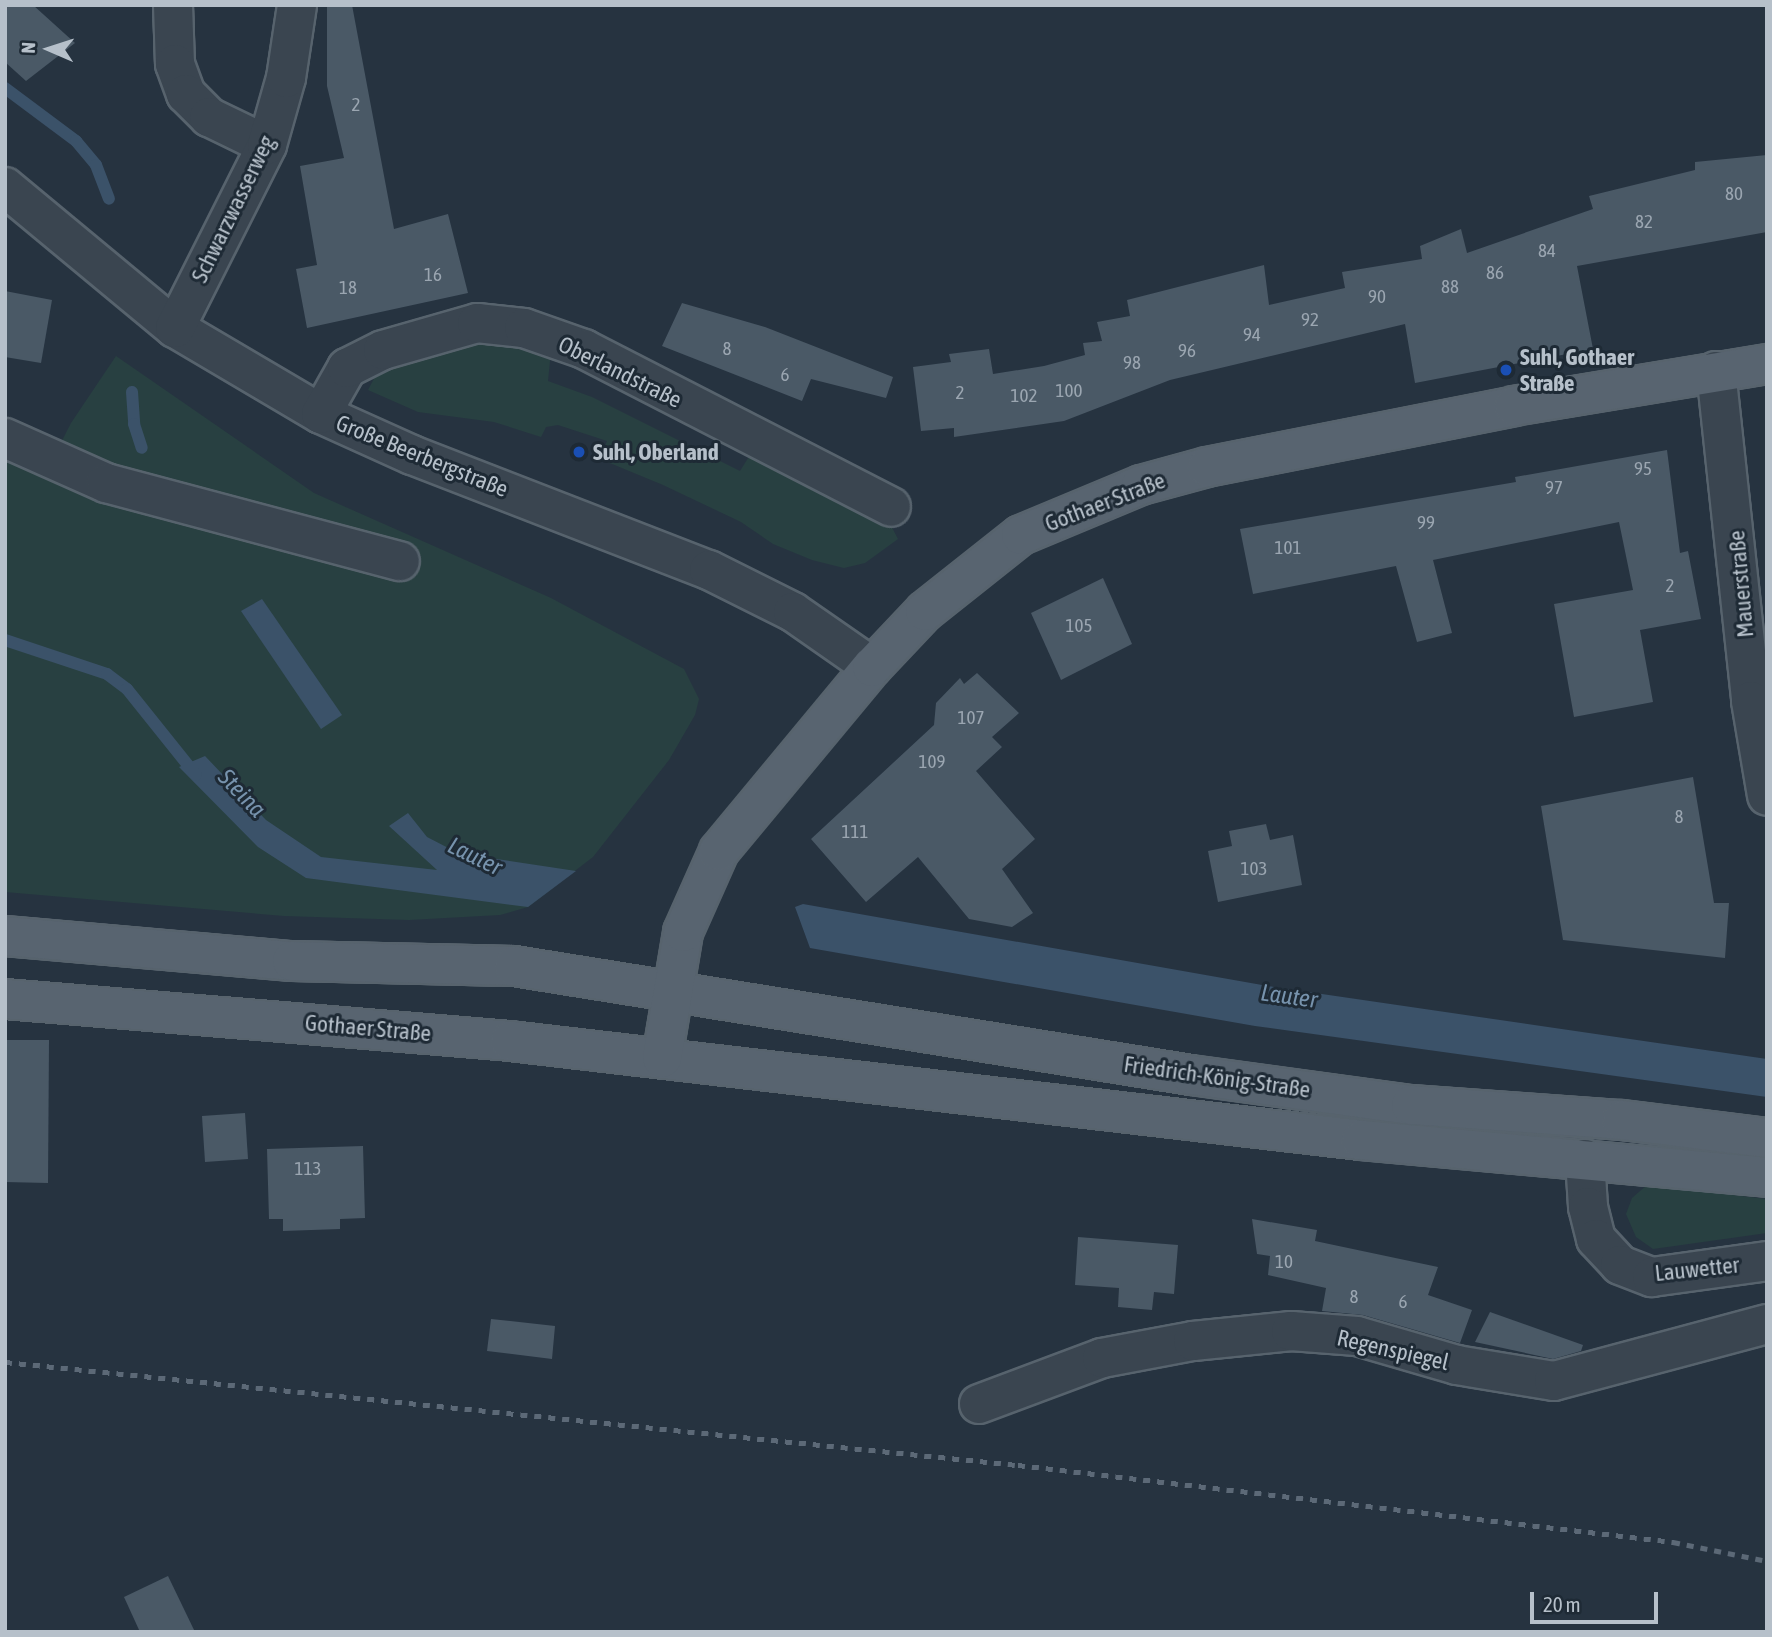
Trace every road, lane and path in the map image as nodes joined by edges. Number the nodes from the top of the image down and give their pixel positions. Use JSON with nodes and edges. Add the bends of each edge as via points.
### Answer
{"nodes":[{"id":1,"x":173,"y":5,"type":"edge"},
{"id":2,"x":297,"y":5,"type":"edge"},
{"id":3,"x":267,"y":145,"type":"junction"},
{"id":4,"x":5,"y":187,"type":"edge"},
{"id":5,"x":175,"y":328,"type":"junction"},
{"id":6,"x":1767,"y":364,"type":"edge"},
{"id":7,"x":1716,"y":371,"type":"junction"},
{"id":8,"x":321,"y":414,"type":"junction"},
{"id":9,"x":5,"y":438,"type":"edge"},
{"id":10,"x":891,"y":507,"type":"dead end"},
{"id":11,"x":400,"y":561,"type":"dead end"},
{"id":12,"x":872,"y":667,"type":"junction"},
{"id":13,"x":1767,"y":796,"type":"edge"},
{"id":14,"x":5,"y":936,"type":"edge"},
{"id":15,"x":670,"y":990,"type":"junction"},
{"id":16,"x":5,"y":999,"type":"edge"},
{"id":17,"x":662,"y":1058,"type":"junction"},
{"id":18,"x":1767,"y":1138,"type":"edge"},
{"id":19,"x":1585,"y":1159,"type":"junction"},
{"id":20,"x":1767,"y":1177,"type":"edge"},
{"id":21,"x":1767,"y":1261,"type":"edge"},
{"id":22,"x":1767,"y":1324,"type":"edge"},
{"id":23,"x":979,"y":1404,"type":"dead end"}],
"edges":[{"from":1,"to":3,"type":"street","via":[[175,64],[186,94],[209,117]]},
{"from":2,"to":3,"type":"street","name":"Schwarzwasserweg","via":[[286,78]]},
{"from":3,"to":5,"type":"street","name":"Schwarzwasserweg"},
{"from":4,"to":5,"type":"street","name":"Große Beerbergstraße"},
{"from":5,"to":8,"type":"street","name":"Große Beerbergstraße"},
{"from":6,"to":7,"type":"main road","name":"Gothaer Straße"},
{"from":7,"to":12,"type":"main road","name":"Gothaer Straße","via":[[1367,435],[1141,485],[1021,535],[925,611]]},
{"from":7,"to":13,"type":"street","name":"Mauerstraße","via":[[1751,701]]},
{"from":8,"to":10,"type":"street","name":"Oberlandstraße","via":[[347,368],[383,350],[477,323],[524,328],[584,349]]},
{"from":8,"to":12,"type":"street","name":"Große Beerbergstraße","via":[[412,455],[709,570],[793,612]]},
{"from":9,"to":11,"type":"street","via":[[106,483]]},
{"from":12,"to":15,"type":"main road","name":"Gothaer Straße","via":[[711,864],[683,932]]},
{"from":14,"to":15,"type":"main road","via":[[292,961],[514,966]]},
{"from":15,"to":17,"type":"main road","name":"Gothaer Straße"},
{"from":15,"to":18,"type":"main road","name":"Friedrich-König-Straße","via":[[1191,1075],[1411,1105],[1622,1120]]},
{"from":16,"to":17,"type":"main road","name":"Gothaer Straße"},
{"from":17,"to":19,"type":"main road","via":[[1361,1140]]},
{"from":19,"to":20,"type":"main road"},
{"from":19,"to":21,"type":"street","name":"Lauwetter","via":[[1588,1208],[1596,1239],[1620,1265],[1652,1277]]},
{"from":22,"to":23,"type":"street","name":"Regenspiegel","via":[[1554,1381],[1457,1365],[1357,1336],[1279,1332],[1193,1341],[1102,1358]]}]}
